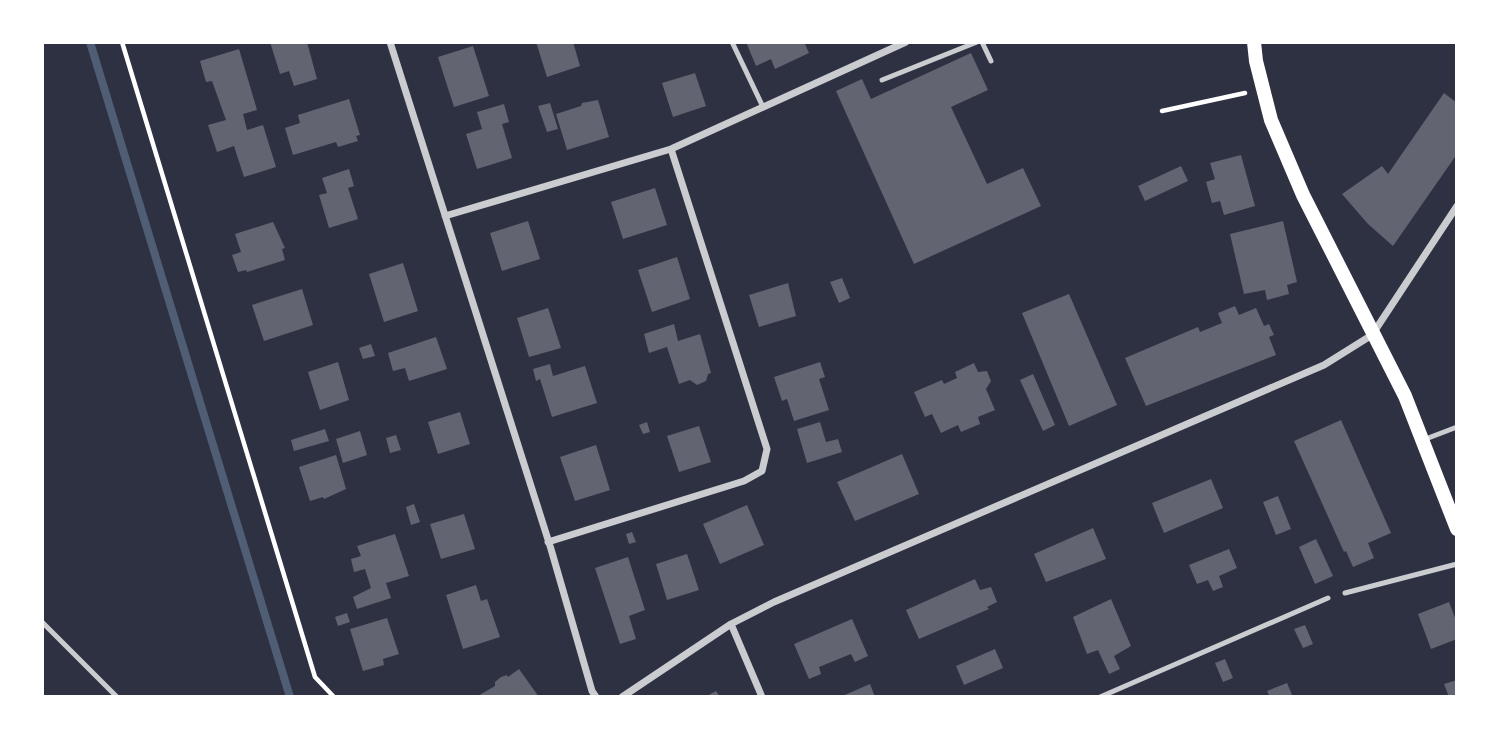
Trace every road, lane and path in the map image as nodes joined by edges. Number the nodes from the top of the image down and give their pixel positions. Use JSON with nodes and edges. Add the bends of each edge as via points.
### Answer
{"nodes":[{"id":1,"x":122,"y":42,"type":"edge"},
{"id":2,"x":390,"y":42,"type":"edge"},
{"id":3,"x":732,"y":42,"type":"edge"},
{"id":4,"x":906,"y":42,"type":"edge"},
{"id":5,"x":980,"y":42,"type":"edge"},
{"id":6,"x":1254,"y":42,"type":"edge"},
{"id":7,"x":991,"y":61,"type":"dead end"},
{"id":8,"x":882,"y":80,"type":"dead end"},
{"id":9,"x":1263,"y":89,"type":"junction"},
{"id":10,"x":762,"y":107,"type":"junction"},
{"id":11,"x":1161,"y":111,"type":"dead end"},
{"id":12,"x":671,"y":149,"type":"junction"},
{"id":13,"x":1457,"y":206,"type":"edge"},
{"id":14,"x":445,"y":216,"type":"junction"},
{"id":15,"x":1373,"y":335,"type":"junction"},
{"id":16,"x":1457,"y":427,"type":"edge"},
{"id":17,"x":1423,"y":440,"type":"junction"},
{"id":18,"x":1457,"y":529,"type":"edge"},
{"id":19,"x":548,"y":542,"type":"junction"},
{"id":20,"x":1457,"y":564,"type":"edge"},
{"id":21,"x":1345,"y":593,"type":"dead end"},
{"id":22,"x":1328,"y":598,"type":"dead end"},
{"id":23,"x":42,"y":622,"type":"edge"},
{"id":24,"x":731,"y":624,"type":"junction"},
{"id":25,"x":117,"y":697,"type":"edge"},
{"id":26,"x":334,"y":697,"type":"edge"},
{"id":27,"x":596,"y":697,"type":"edge"},
{"id":28,"x":622,"y":697,"type":"edge"},
{"id":29,"x":762,"y":697,"type":"edge"},
{"id":30,"x":1100,"y":697,"type":"edge"}],
"edges":[{"from":1,"to":26,"type":"path","via":[[315,677]]},
{"from":2,"to":14,"type":"street"},
{"from":3,"to":10,"type":"lane"},
{"from":4,"to":10,"type":"street"},
{"from":5,"to":7,"type":"lane"},
{"from":5,"to":8,"type":"lane"},
{"from":6,"to":9,"type":"main road"},
{"from":9,"to":11,"type":"path"},
{"from":9,"to":15,"type":"main road","via":[[1303,195]]},
{"from":10,"to":12,"type":"street"},
{"from":12,"to":14,"type":"street"},
{"from":12,"to":19,"type":"street","via":[[767,449],[762,471],[744,481]]},
{"from":13,"to":15,"type":"street"},
{"from":14,"to":19,"type":"street"},
{"from":15,"to":17,"type":"main road"},
{"from":15,"to":24,"type":"street","via":[[1319,367]]},
{"from":16,"to":17,"type":"lane"},
{"from":17,"to":18,"type":"main road"},
{"from":19,"to":27,"type":"street"},
{"from":20,"to":21,"type":"lane"},
{"from":22,"to":30,"type":"lane"},
{"from":23,"to":25,"type":"lane"},
{"from":24,"to":28,"type":"street"},
{"from":24,"to":29,"type":"street"}]}
